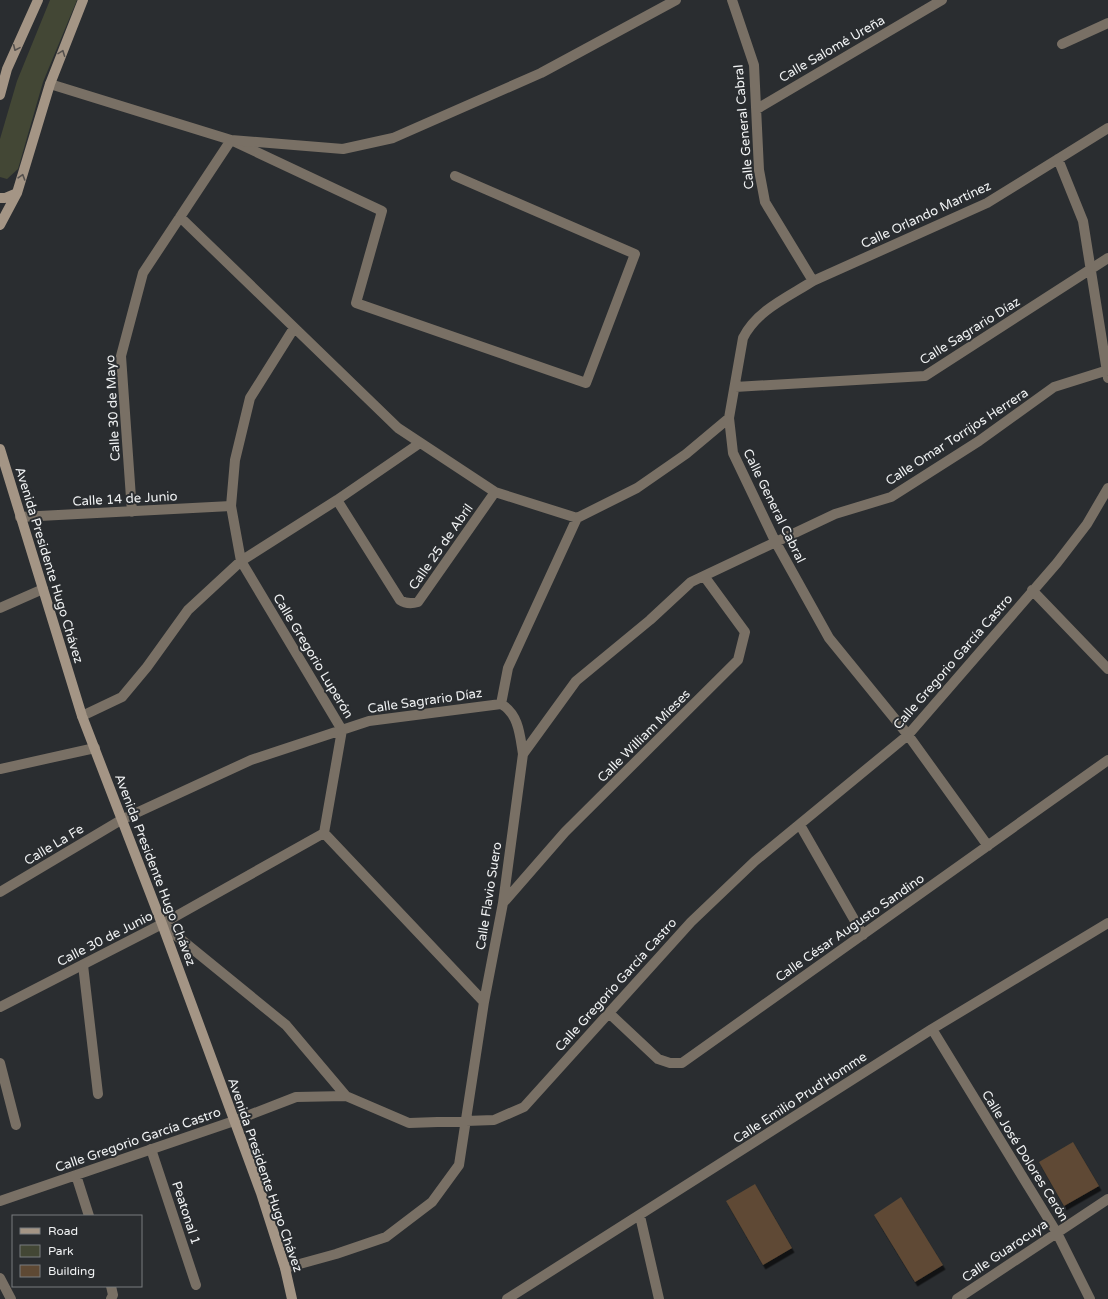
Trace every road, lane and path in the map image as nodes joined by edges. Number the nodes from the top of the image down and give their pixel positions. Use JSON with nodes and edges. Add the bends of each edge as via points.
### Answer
{"nodes":[{"id":1,"x":38,"y":0,"type":"edge"},
{"id":2,"x":83,"y":0,"type":"edge"},
{"id":3,"x":676,"y":0,"type":"edge"},
{"id":4,"x":732,"y":0,"type":"edge"},
{"id":5,"x":942,"y":0,"type":"edge"},
{"id":6,"x":1108,"y":23,"type":"edge"},
{"id":7,"x":1062,"y":44,"type":"dead end"},
{"id":8,"x":50,"y":84,"type":"junction"},
{"id":9,"x":0,"y":95,"type":"edge"},
{"id":10,"x":757,"y":109,"type":"junction"},
{"id":11,"x":1108,"y":128,"type":"edge"},
{"id":12,"x":231,"y":140,"type":"junction"},
{"id":13,"x":1058,"y":159,"type":"junction"},
{"id":14,"x":455,"y":176,"type":"dead end"},
{"id":15,"x":17,"y":193,"type":"junction"},
{"id":16,"x":0,"y":198,"type":"edge"},
{"id":17,"x":180,"y":217,"type":"junction"},
{"id":18,"x":0,"y":225,"type":"edge"},
{"id":19,"x":1108,"y":258,"type":"edge"},
{"id":20,"x":1091,"y":268,"type":"junction"},
{"id":21,"x":813,"y":281,"type":"junction"},
{"id":22,"x":294,"y":328,"type":"junction"},
{"id":23,"x":1107,"y":373,"type":"edge"},
{"id":24,"x":735,"y":387,"type":"junction"},
{"id":25,"x":729,"y":418,"type":"junction"},
{"id":26,"x":420,"y":443,"type":"junction"},
{"id":27,"x":1,"y":456,"type":"edge"},
{"id":28,"x":1108,"y":488,"type":"edge"},
{"id":29,"x":495,"y":492,"type":"junction"},
{"id":30,"x":337,"y":500,"type":"junction"},
{"id":31,"x":231,"y":506,"type":"junction"},
{"id":32,"x":132,"y":512,"type":"junction"},
{"id":33,"x":20,"y":517,"type":"junction"},
{"id":34,"x":577,"y":518,"type":"junction"},
{"id":35,"x":775,"y":541,"type":"junction"},
{"id":36,"x":241,"y":561,"type":"junction"},
{"id":37,"x":704,"y":576,"type":"junction"},
{"id":38,"x":42,"y":589,"type":"junction"},
{"id":39,"x":1032,"y":590,"type":"junction"},
{"id":40,"x":0,"y":608,"type":"edge"},
{"id":41,"x":1108,"y":669,"type":"edge"},
{"id":42,"x":501,"y":704,"type":"junction"},
{"id":43,"x":82,"y":716,"type":"junction"},
{"id":44,"x":342,"y":730,"type":"junction"},
{"id":45,"x":908,"y":735,"type":"junction"},
{"id":46,"x":95,"y":748,"type":"junction"},
{"id":47,"x":523,"y":754,"type":"junction"},
{"id":48,"x":1108,"y":760,"type":"edge"},
{"id":49,"x":0,"y":769,"type":"edge"},
{"id":50,"x":121,"y":820,"type":"junction"},
{"id":51,"x":800,"y":824,"type":"junction"},
{"id":52,"x":324,"y":833,"type":"junction"},
{"id":53,"x":988,"y":846,"type":"junction"},
{"id":54,"x":0,"y":892,"type":"edge"},
{"id":55,"x":503,"y":904,"type":"junction"},
{"id":56,"x":1108,"y":923,"type":"edge"},
{"id":57,"x":162,"y":924,"type":"junction"},
{"id":58,"x":863,"y":935,"type":"junction"},
{"id":59,"x":83,"y":964,"type":"junction"},
{"id":60,"x":484,"y":1002,"type":"junction"},
{"id":61,"x":0,"y":1007,"type":"edge"},
{"id":62,"x":609,"y":1013,"type":"junction"},
{"id":63,"x":932,"y":1029,"type":"junction"},
{"id":64,"x":0,"y":1063,"type":"edge"},
{"id":65,"x":98,"y":1094,"type":"dead end"},
{"id":66,"x":346,"y":1096,"type":"junction"},
{"id":67,"x":465,"y":1120,"type":"junction"},
{"id":68,"x":234,"y":1121,"type":"junction"},
{"id":69,"x":16,"y":1124,"type":"dead end"},
{"id":70,"x":151,"y":1149,"type":"junction"},
{"id":71,"x":76,"y":1175,"type":"junction"},
{"id":72,"x":1108,"y":1199,"type":"edge"},
{"id":73,"x":0,"y":1201,"type":"edge"},
{"id":74,"x":89,"y":1215,"type":"edge"},
{"id":75,"x":640,"y":1216,"type":"junction"},
{"id":76,"x":1057,"y":1233,"type":"junction"},
{"id":77,"x":285,"y":1268,"type":"junction"},
{"id":78,"x":0,"y":1278,"type":"edge"},
{"id":79,"x":196,"y":1285,"type":"dead end"},
{"id":80,"x":111,"y":1287,"type":"edge"},
{"id":81,"x":11,"y":1299,"type":"edge"},
{"id":82,"x":111,"y":1299,"type":"edge"},
{"id":83,"x":292,"y":1299,"type":"edge"},
{"id":84,"x":507,"y":1299,"type":"edge"},
{"id":85,"x":659,"y":1299,"type":"edge"},
{"id":86,"x":957,"y":1299,"type":"edge"},
{"id":87,"x":1090,"y":1299,"type":"edge"}],
"edges":[{"from":1,"to":9,"type":"main road","one_way":true,"via":[[7,69]]},
{"from":8,"to":2,"type":"main road","one_way":true},
{"from":3,"to":12,"type":"street","via":[[541,73],[393,138],[344,149]]},
{"from":4,"to":10,"type":"street","name":"Calle General Cabral","via":[[754,65]]},
{"from":5,"to":10,"type":"street","name":"Calle Salomé Ureña"},
{"from":6,"to":7,"type":"street"},
{"from":8,"to":12,"type":"street"},
{"from":15,"to":8,"type":"main road","one_way":true},
{"from":10,"to":21,"type":"street","name":"Calle General Cabral","via":[[758,170],[765,202]]},
{"from":11,"to":13,"type":"street","name":"Calle Orlando Martínez"},
{"from":12,"to":14,"type":"street","via":[[382,211],[356,303],[586,383],[635,254]]},
{"from":12,"to":17,"type":"street","name":"Calle 30 de Mayo"},
{"from":13,"to":20,"type":"street","via":[[1083,221]]},
{"from":13,"to":21,"type":"street","name":"Calle Orlando Martínez","via":[[987,203]]},
{"from":15,"to":16,"type":"main road"},
{"from":15,"to":18,"type":"main road"},
{"from":17,"to":22,"type":"street"},
{"from":17,"to":32,"type":"street","name":"Calle 30 de Mayo","via":[[143,273],[121,356]]},
{"from":19,"to":20,"type":"street","name":"Calle Sagrario Díaz"},
{"from":20,"to":23,"type":"street"},
{"from":20,"to":24,"type":"street","name":"Calle Sagrario Díaz","via":[[925,376]]},
{"from":21,"to":24,"type":"street","name":"Calle General Cabral","via":[[761,314],[748,328],[743,338]]},
{"from":22,"to":26,"type":"street","via":[[398,428]]},
{"from":22,"to":31,"type":"street","name":"Calle Gregorio Luperón","via":[[250,398],[235,460]]},
{"from":23,"to":35,"type":"street","name":"Calle Omar Torrijos Herrera","via":[[1054,387],[979,441],[891,497],[835,514]]},
{"from":24,"to":25,"type":"street","name":"Calle General Cabral"},
{"from":25,"to":34,"type":"street","via":[[686,454],[637,488]]},
{"from":25,"to":35,"type":"street","name":"Calle General Cabral","via":[[733,453]]},
{"from":26,"to":29,"type":"street"},
{"from":26,"to":30,"type":"street"},
{"from":27,"to":33,"type":"main road","name":"Avenida Presidente Hugo Chávez"},
{"from":28,"to":39,"type":"street","name":"Calle Gregorio García Castro","via":[[1078,535]]},
{"from":29,"to":30,"type":"street","name":"Calle 25 de Abril","via":[[418,602],[412,604],[400,600]]},
{"from":29,"to":34,"type":"street"},
{"from":30,"to":36,"type":"street"},
{"from":31,"to":32,"type":"street","name":"Calle 14 de Junio"},
{"from":31,"to":36,"type":"street","name":"Calle Gregorio Luperón"},
{"from":32,"to":33,"type":"street","name":"Calle 14 de Junio"},
{"from":33,"to":38,"type":"main road","name":"Avenida Presidente Hugo Chávez"},
{"from":34,"to":42,"type":"street","name":"Calle Sagrario Díaz","via":[[508,668]]},
{"from":35,"to":37,"type":"street","name":"Calle Flavio Suero"},
{"from":35,"to":45,"type":"street","name":"Calle General Cabral","via":[[829,638]]},
{"from":36,"to":43,"type":"street","via":[[188,610],[122,697]]},
{"from":36,"to":44,"type":"street","name":"Calle Gregorio Luperón"},
{"from":37,"to":47,"type":"street","name":"Calle Flavio Suero","via":[[691,582],[650,620],[576,681]]},
{"from":37,"to":55,"type":"street","name":"Calle William Mieses","via":[[745,632],[738,660],[565,832]]},
{"from":38,"to":40,"type":"street"},
{"from":38,"to":43,"type":"main road","name":"Avenida Presidente Hugo Chávez"},
{"from":39,"to":41,"type":"street"},
{"from":39,"to":45,"type":"street","name":"Calle Gregorio García Castro"},
{"from":42,"to":44,"type":"street","name":"Calle Sagrario Díaz","via":[[369,721]]},
{"from":42,"to":47,"type":"street","via":[[509,708],[518,727]]},
{"from":43,"to":46,"type":"main road","name":"Avenida Presidente Hugo Chávez"},
{"from":44,"to":50,"type":"street","name":"Calle Sagrario Díaz","via":[[251,760]]},
{"from":44,"to":52,"type":"street","name":"Calle Gregorio Luperón"},
{"from":45,"to":51,"type":"street","name":"Calle Gregorio García Castro"},
{"from":45,"to":53,"type":"street","name":"Calle General Cabral"},
{"from":46,"to":49,"type":"street"},
{"from":46,"to":50,"type":"main road","name":"Avenida Presidente Hugo Chávez"},
{"from":47,"to":55,"type":"street","name":"Calle Flavio Suero"},
{"from":48,"to":53,"type":"street","name":"Calle César Augusto Sandino"},
{"from":50,"to":54,"type":"street","name":"Calle La Fe"},
{"from":50,"to":57,"type":"main road","name":"Avenida Presidente Hugo Chávez"},
{"from":51,"to":58,"type":"street"},
{"from":51,"to":62,"type":"street","name":"Calle Gregorio García Castro","via":[[755,861],[691,922]]},
{"from":52,"to":57,"type":"street","name":"Calle 30 de Junio"},
{"from":52,"to":60,"type":"street"},
{"from":53,"to":58,"type":"street","name":"Calle César Augusto Sandino"},
{"from":55,"to":60,"type":"street","name":"Calle Flavio Suero"},
{"from":56,"to":63,"type":"street","name":"Calle Emilio Prud'Homme"},
{"from":57,"to":59,"type":"street","name":"Calle 30 de Junio"},
{"from":57,"to":66,"type":"street","via":[[286,1025]]},
{"from":57,"to":68,"type":"main road","name":"Avenida Presidente Hugo Chávez"},
{"from":58,"to":62,"type":"street","name":"Calle César Augusto Sandino","via":[[682,1063],[670,1064],[658,1059]]},
{"from":59,"to":61,"type":"street","name":"Calle 30 de Junio"},
{"from":59,"to":65,"type":"street"},
{"from":60,"to":67,"type":"street","name":"Calle Flavio Suero"},
{"from":62,"to":67,"type":"street","name":"Calle Gregorio García Castro","via":[[524,1106],[494,1120]]},
{"from":63,"to":75,"type":"street","name":"Calle Emilio Prud'Homme"},
{"from":63,"to":76,"type":"street","name":"Calle José Dolores Cerón"},
{"from":64,"to":69,"type":"street"},
{"from":66,"to":67,"type":"street","name":"Calle Gregorio García Castro","via":[[409,1123]]},
{"from":66,"to":68,"type":"street","name":"Calle Gregorio García Castro","via":[[296,1097]]},
{"from":67,"to":77,"type":"street","name":"Calle Flavio Suero","via":[[459,1165],[432,1202],[386,1237]]},
{"from":68,"to":70,"type":"street","name":"Calle Gregorio García Castro"},
{"from":68,"to":77,"type":"main road","name":"Avenida Presidente Hugo Chávez"},
{"from":70,"to":71,"type":"street","name":"Calle Gregorio García Castro"},
{"from":70,"to":79,"type":"street","name":"Peatonal 1"},
{"from":71,"to":73,"type":"street","name":"Calle Gregorio García Castro"},
{"from":71,"to":74,"type":"street"},
{"from":72,"to":76,"type":"street","name":"Calle Guarocuya"},
{"from":75,"to":84,"type":"street","name":"Calle Emilio Prud'Homme"},
{"from":75,"to":85,"type":"street"},
{"from":76,"to":86,"type":"street","name":"Calle Guarocuya"},
{"from":76,"to":87,"type":"street","name":"Calle José Dolores Cerón"},
{"from":77,"to":83,"type":"main road","name":"Avenida Presidente Hugo Chávez"},
{"from":78,"to":81,"type":"street"},
{"from":80,"to":82,"type":"street"}]}
